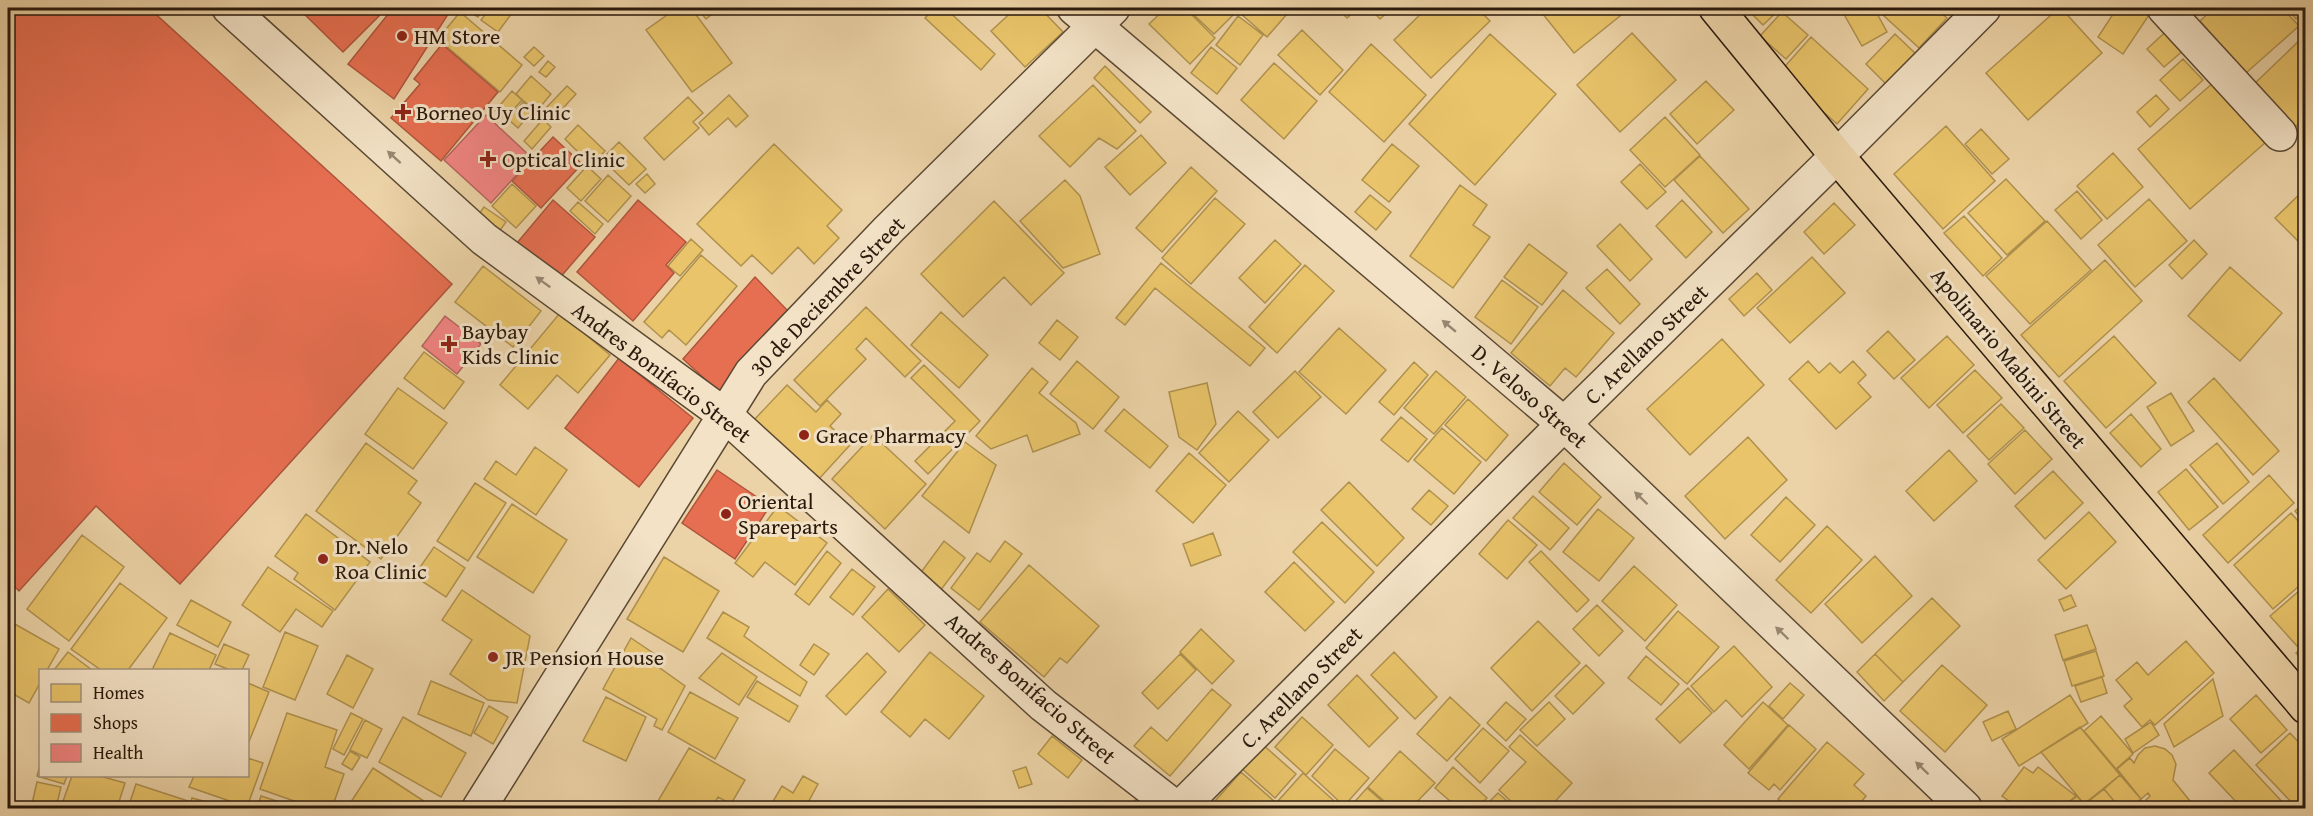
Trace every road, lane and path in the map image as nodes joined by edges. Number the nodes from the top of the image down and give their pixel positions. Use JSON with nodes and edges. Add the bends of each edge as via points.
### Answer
{"nodes":[{"id":1,"x":229,"y":8,"type":"edge"},
{"id":2,"x":1716,"y":8,"type":"edge"},
{"id":3,"x":1984,"y":8,"type":"edge"},
{"id":4,"x":2164,"y":8,"type":"edge"},
{"id":5,"x":1093,"y":13,"type":"edge"},
{"id":6,"x":2280,"y":134,"type":"dead end"},
{"id":7,"x":1837,"y":156,"type":"junction"},
{"id":8,"x":726,"y":416,"type":"junction"},
{"id":9,"x":1564,"y":424,"type":"junction"},
{"id":10,"x":2306,"y":707,"type":"edge"},
{"id":11,"x":479,"y":808,"type":"edge"},
{"id":12,"x":1178,"y":808,"type":"edge"},
{"id":13,"x":1965,"y":808,"type":"edge"}],
"edges":[{"from":8,"to":1,"type":"street","name":"Andres Bonifacio Street","one_way":true,"via":[[484,239]]},
{"from":2,"to":7,"type":"main road","name":"Apolinario Mabini Street"},
{"from":3,"to":7,"type":"street","name":"C. Arellano Street"},
{"from":4,"to":6,"type":"street"},
{"from":5,"to":8,"type":"street","name":"30 de Deciembre Street","via":[[751,373]]},
{"from":9,"to":5,"type":"street","name":"D. Veloso Street","one_way":true},
{"from":7,"to":9,"type":"street","name":"C. Arellano Street"},
{"from":7,"to":10,"type":"main road","name":"Apolinario Mabini Street"},
{"from":8,"to":11,"type":"street","name":"30 de Deciembre Street"},
{"from":8,"to":12,"type":"street","name":"Andres Bonifacio Street","via":[[1043,705]]},
{"from":9,"to":12,"type":"street","name":"C. Arellano Street"},
{"from":13,"to":9,"type":"street","name":"D. Veloso Street","one_way":true}]}
